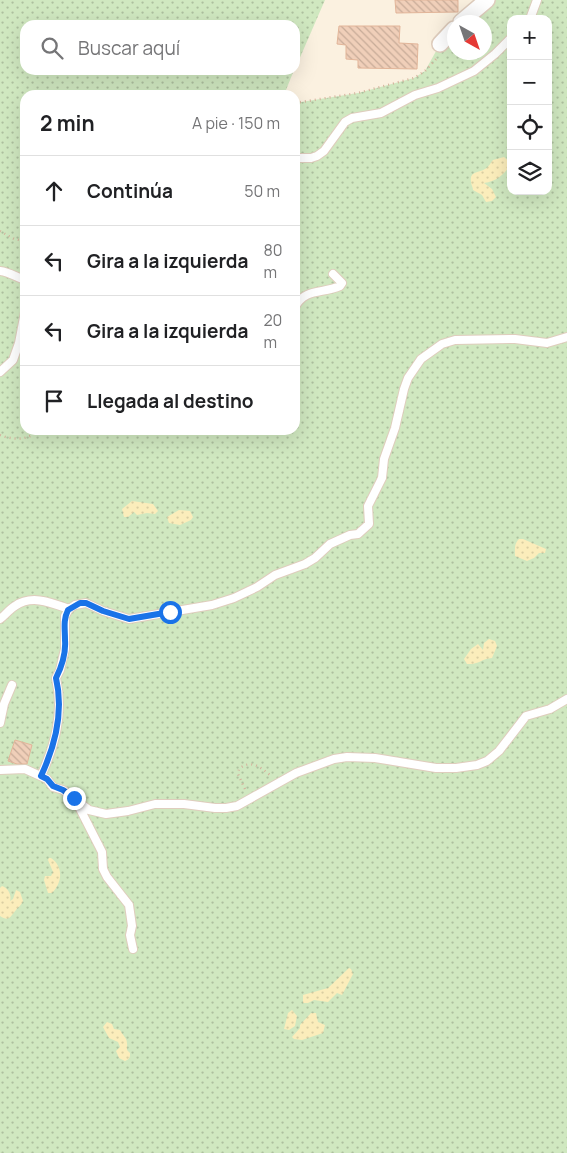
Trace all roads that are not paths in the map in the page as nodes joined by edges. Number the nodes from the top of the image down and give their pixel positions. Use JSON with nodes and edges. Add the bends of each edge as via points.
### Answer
{"nodes":[{"id":1,"x":487,"y":0,"type":"edge"},
{"id":2,"x":537,"y":0,"type":"edge"},
{"id":3,"x":469,"y":15,"type":"edge"},
{"id":4,"x":531,"y":15,"type":"edge"},
{"id":5,"x":447,"y":36,"type":"edge"},
{"id":6,"x":507,"y":42,"type":"edge"},
{"id":7,"x":440,"y":44,"type":"road end"},
{"id":8,"x":300,"y":158,"type":"edge"},
{"id":9,"x":0,"y":270,"type":"edge"},
{"id":10,"x":333,"y":274,"type":"dead end"},
{"id":11,"x":20,"y":279,"type":"edge"},
{"id":12,"x":300,"y":299,"type":"edge"},
{"id":13,"x":567,"y":337,"type":"edge"},
{"id":14,"x":20,"y":338,"type":"edge"},
{"id":15,"x":0,"y":372,"type":"edge"},
{"id":16,"x":68,"y":610,"type":"junction"},
{"id":17,"x":0,"y":619,"type":"edge"},
{"id":18,"x":12,"y":685,"type":"dead end"},
{"id":19,"x":567,"y":699,"type":"edge"},
{"id":20,"x":0,"y":723,"type":"edge"},
{"id":21,"x":0,"y":770,"type":"edge"},
{"id":22,"x":41,"y":776,"type":"junction"},
{"id":23,"x":75,"y":800,"type":"junction"},
{"id":24,"x":133,"y":949,"type":"dead end"}],
"edges":[{"from":1,"to":3,"type":"street"},
{"from":2,"to":4,"type":"lane"},
{"from":5,"to":7,"type":"street"},
{"from":6,"to":8,"type":"lane","via":[[474,71],[381,113],[352,118],[345,122],[324,151],[311,158]]},
{"from":9,"to":11,"type":"lane"},
{"from":10,"to":12,"type":"lane","via":[[342,284],[340,286]]},
{"from":13,"to":16,"type":"lane","via":[[547,344],[515,339],[455,340],[442,344],[421,359],[404,389],[384,459],[382,478],[368,506],[369,524],[358,534],[330,544],[315,558],[275,574],[234,598],[196,609],[129,619],[86,603]]},
{"from":14,"to":15,"type":"lane","via":[[13,360]]},
{"from":16,"to":17,"type":"lane","via":[[48,601],[30,600],[16,605]]},
{"from":16,"to":22,"type":"lane","via":[[64,622],[65,650],[56,678],[59,717]]},
{"from":18,"to":20,"type":"lane"},
{"from":19,"to":23,"type":"lane","via":[[550,709],[526,716],[499,751],[477,765],[436,768],[347,757],[313,765],[238,806],[226,808],[154,804],[106,814],[89,810]]},
{"from":21,"to":22,"type":"lane","via":[[25,770]]},
{"from":22,"to":23,"type":"lane"},
{"from":23,"to":24,"type":"lane","via":[[102,852],[107,877],[129,905]]}]}
